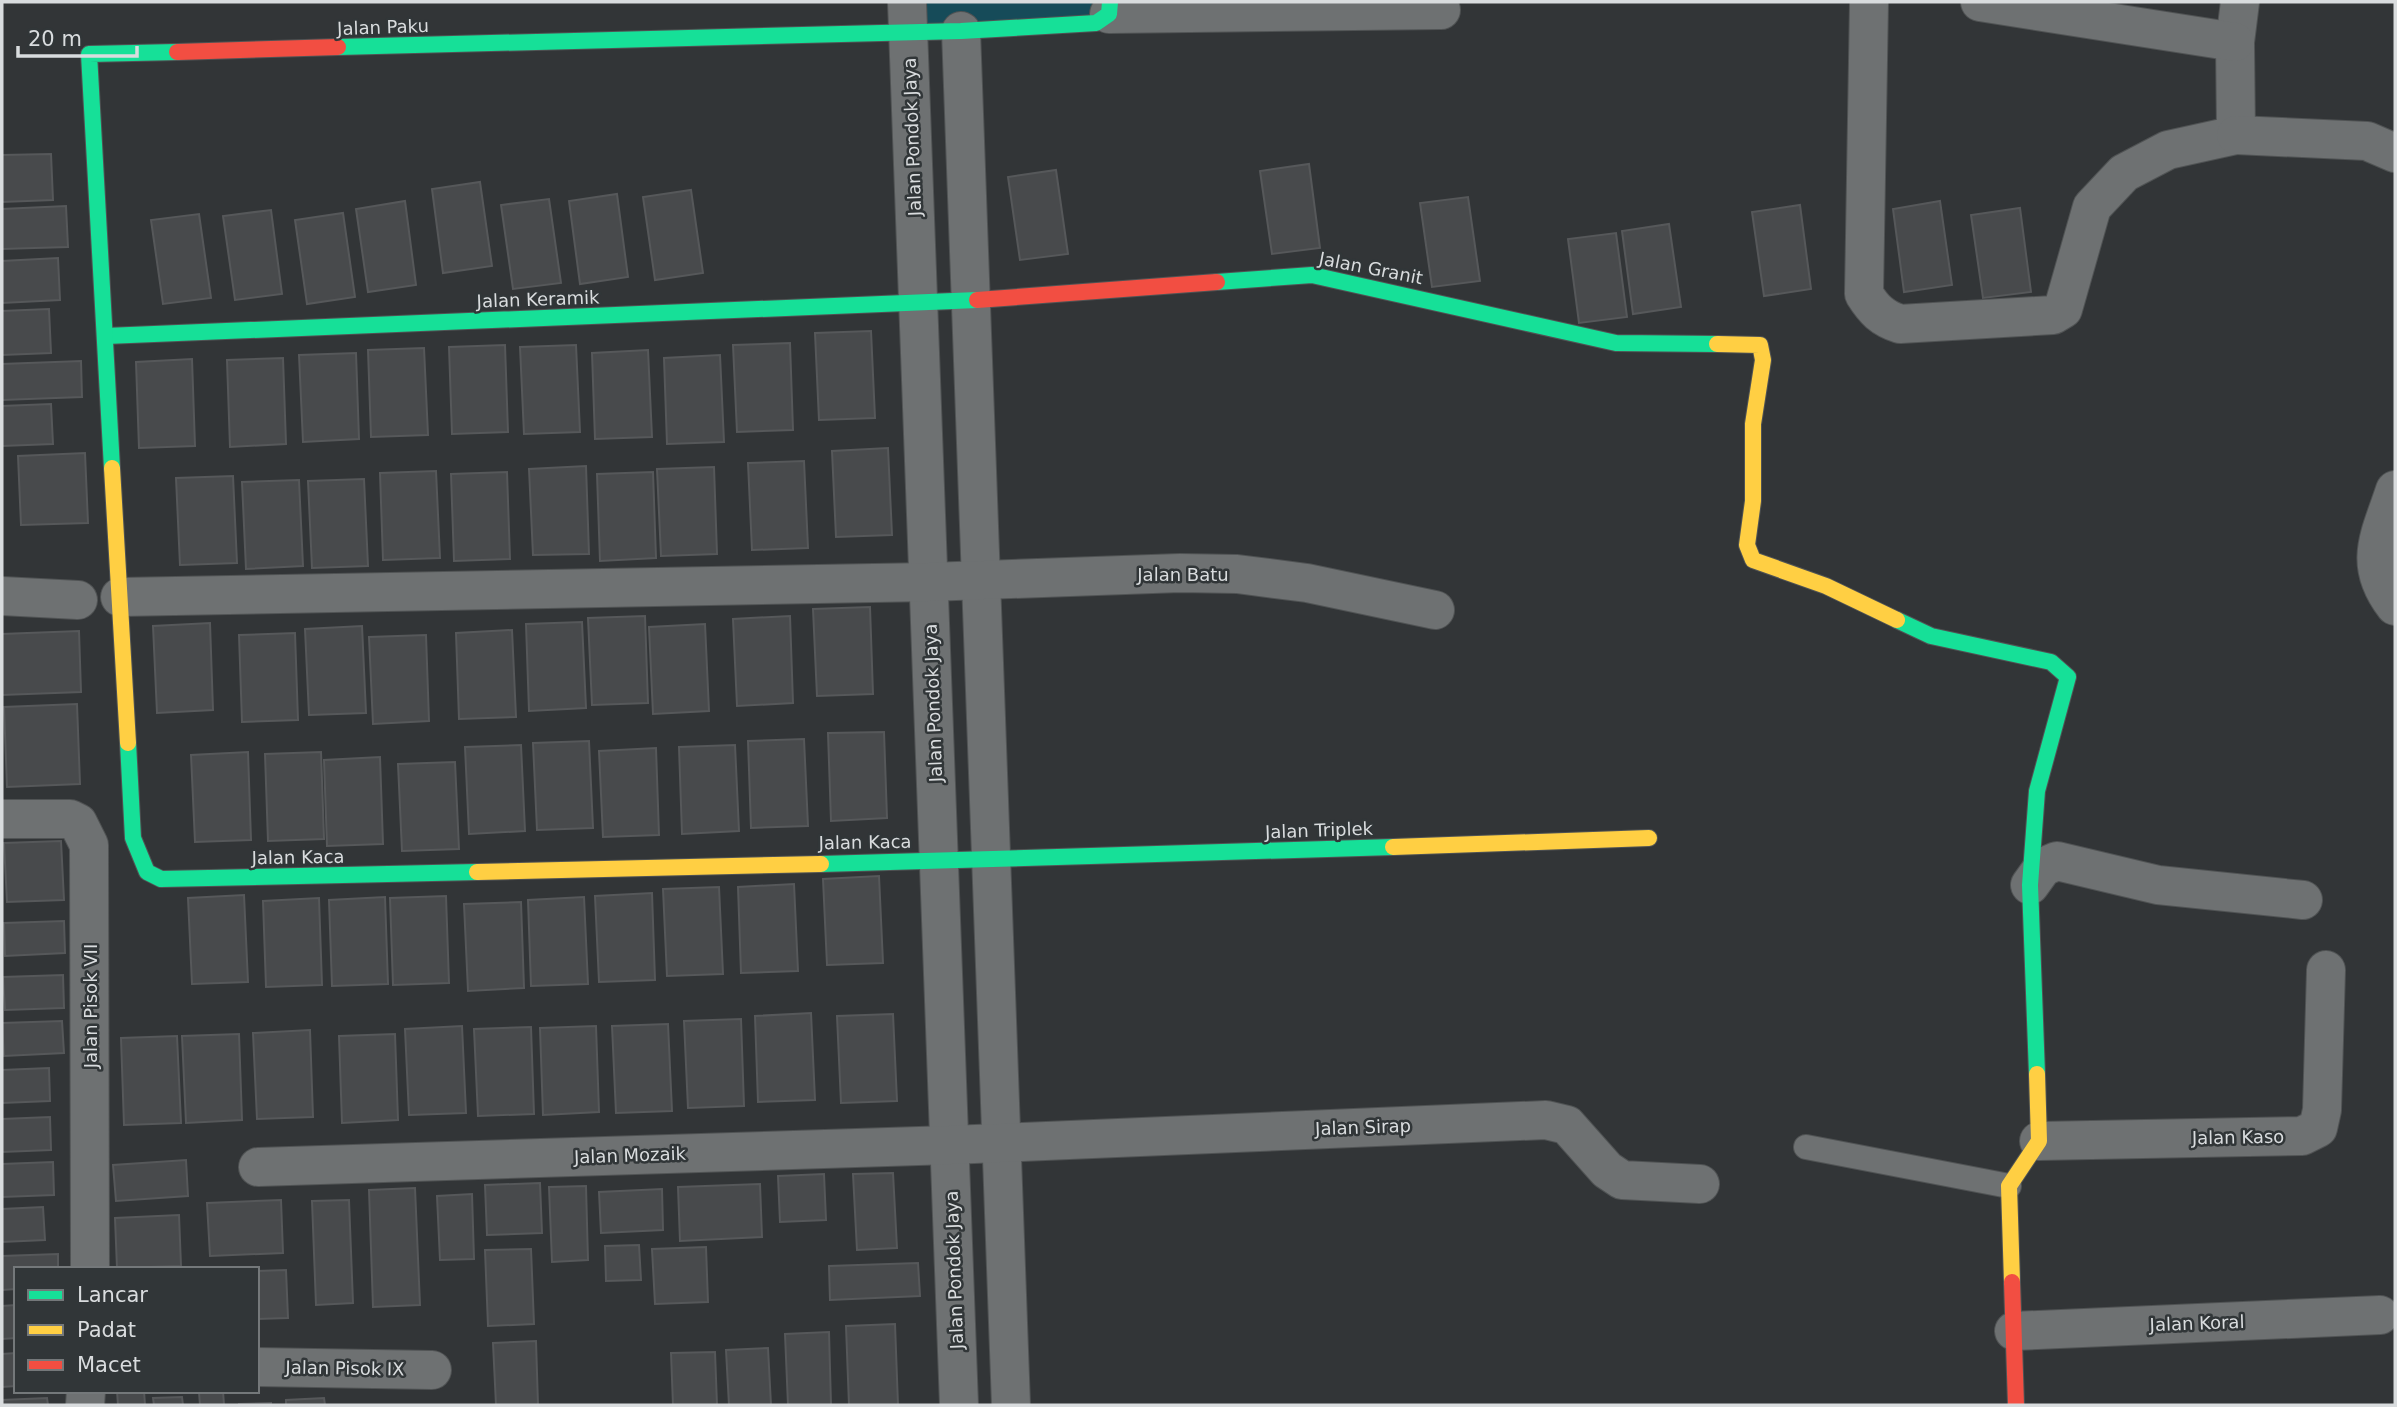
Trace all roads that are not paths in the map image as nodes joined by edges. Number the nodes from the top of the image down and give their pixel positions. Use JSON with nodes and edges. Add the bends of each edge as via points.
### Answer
{"nodes":[{"id":1,"x":1870,"y":2,"type":"edge"},
{"id":2,"x":1980,"y":2,"type":"edge"},
{"id":3,"x":2240,"y":2,"type":"edge"},
{"id":4,"x":1110,"y":8,"type":"edge"},
{"id":5,"x":1441,"y":10,"type":"dead end"},
{"id":6,"x":908,"y":17,"type":"edge"},
{"id":7,"x":961,"y":31,"type":"junction"},
{"id":8,"x":2235,"y":42,"type":"junction"},
{"id":9,"x":2236,"y":135,"type":"junction"},
{"id":10,"x":2395,"y":153,"type":"edge"},
{"id":11,"x":971,"y":298,"type":"junction"},
{"id":12,"x":918,"y":303,"type":"junction"},
{"id":13,"x":106,"y":336,"type":"junction"},
{"id":14,"x":2395,"y":490,"type":"edge"},
{"id":15,"x":981,"y":578,"type":"junction"},
{"id":16,"x":929,"y":582,"type":"junction"},
{"id":17,"x":2,"y":596,"type":"edge"},
{"id":18,"x":120,"y":597,"type":"junction"},
{"id":19,"x":78,"y":600,"type":"dead end"},
{"id":20,"x":2395,"y":606,"type":"edge"},
{"id":21,"x":1435,"y":610,"type":"dead end"},
{"id":22,"x":2,"y":819,"type":"edge"},
{"id":23,"x":1649,"y":838,"type":"dead end"},
{"id":24,"x":939,"y":860,"type":"junction"},
{"id":25,"x":991,"y":860,"type":"junction"},
{"id":26,"x":2030,"y":885,"type":"junction"},
{"id":27,"x":2303,"y":900,"type":"dead end"},
{"id":28,"x":2326,"y":970,"type":"dead end"},
{"id":29,"x":2039,"y":1140,"type":"junction"},
{"id":30,"x":1001,"y":1142,"type":"junction"},
{"id":31,"x":950,"y":1145,"type":"junction"},
{"id":32,"x":1805,"y":1147,"type":"dead end"},
{"id":33,"x":258,"y":1167,"type":"dead end"},
{"id":34,"x":1700,"y":1184,"type":"dead end"},
{"id":35,"x":2009,"y":1186,"type":"junction"},
{"id":36,"x":90,"y":1267,"type":"edge"},
{"id":37,"x":2380,"y":1315,"type":"dead end"},
{"id":38,"x":2014,"y":1331,"type":"junction"},
{"id":39,"x":259,"y":1367,"type":"edge"},
{"id":40,"x":432,"y":1370,"type":"dead end"},
{"id":41,"x":959,"y":1405,"type":"edge"},
{"id":42,"x":1011,"y":1405,"type":"edge"},
{"id":43,"x":2015,"y":1405,"type":"edge"}],
"edges":[{"from":1,"to":9,"type":"street","via":[[1864,294],[1873,309],[1900,324],[2053,315],[2063,309],[2092,207],[2124,173],[2168,150]]},
{"from":2,"to":8,"type":"street"},
{"from":3,"to":8,"type":"street"},
{"from":4,"to":5,"type":"street"},
{"from":4,"to":7,"type":"street","name":"Jalan Paku","via":[[1096,23]]},
{"from":6,"to":7,"type":"street","name":"Jalan Paku"},
{"from":6,"to":12,"type":"street","name":"Jalan Pondok Jaya"},
{"from":6,"to":13,"type":"street","name":"Jalan Paku","via":[[89,54]]},
{"from":7,"to":11,"type":"street"},
{"from":8,"to":9,"type":"street"},
{"from":9,"to":10,"type":"street","via":[[2367,141]]},
{"from":11,"to":12,"type":"street","name":"Jalan Keramik"},
{"from":11,"to":15,"type":"street"},
{"from":11,"to":26,"type":"street","name":"Jalan Granit","via":[[1312,275],[1616,343],[1760,345],[1763,360],[1753,424],[1753,500],[1747,545],[1753,560],[1826,586],[1931,636],[2051,662],[2068,677],[2037,791]]},
{"from":12,"to":13,"type":"street","name":"Jalan Keramik"},
{"from":12,"to":16,"type":"street","name":"Jalan Pondok Jaya"},
{"from":13,"to":18,"type":"street","name":"Jalan Kaca"},
{"from":14,"to":20,"type":"street","via":[[2375,550],[2381,587]]},
{"from":15,"to":16,"type":"street","name":"Jalan Batu"},
{"from":15,"to":21,"type":"street","name":"Jalan Batu","via":[[1237,574],[1307,583]]},
{"from":15,"to":25,"type":"street"},
{"from":16,"to":18,"type":"street","name":"Jalan Batu"},
{"from":16,"to":24,"type":"street","name":"Jalan Pondok Jaya"},
{"from":17,"to":19,"type":"street"},
{"from":18,"to":24,"type":"street","name":"Jalan Kaca","via":[[133,838],[148,872],[161,879]]},
{"from":22,"to":36,"type":"street","name":"Jalan Pisok VII","via":[[69,819],[78,823],[89,845]]},
{"from":23,"to":25,"type":"street","name":"Jalan Triplek"},
{"from":24,"to":25,"type":"street","name":"Jalan Kaca"},
{"from":24,"to":31,"type":"street","name":"Jalan Pondok Jaya"},
{"from":25,"to":30,"type":"street"},
{"from":26,"to":27,"type":"street","via":[[2043,867],[2057,861],[2158,885]]},
{"from":26,"to":29,"type":"street"},
{"from":28,"to":29,"type":"street","name":"Jalan Kaso","via":[[2318,1128],[2302,1136]]},
{"from":29,"to":35,"type":"street"},
{"from":30,"to":31,"type":"street","name":"Jalan Mozaik"},
{"from":30,"to":34,"type":"street","name":"Jalan Sirap","via":[[1546,1120],[1567,1125],[1607,1170],[1622,1180]]},
{"from":30,"to":42,"type":"street"},
{"from":31,"to":33,"type":"street","name":"Jalan Mozaik"},
{"from":31,"to":41,"type":"street","name":"Jalan Pondok Jaya"},
{"from":32,"to":35,"type":"lane"},
{"from":35,"to":38,"type":"street"},
{"from":37,"to":38,"type":"street","name":"Jalan Koral"},
{"from":38,"to":43,"type":"street"},
{"from":39,"to":40,"type":"street","name":"Jalan Pisok IX"}]}
